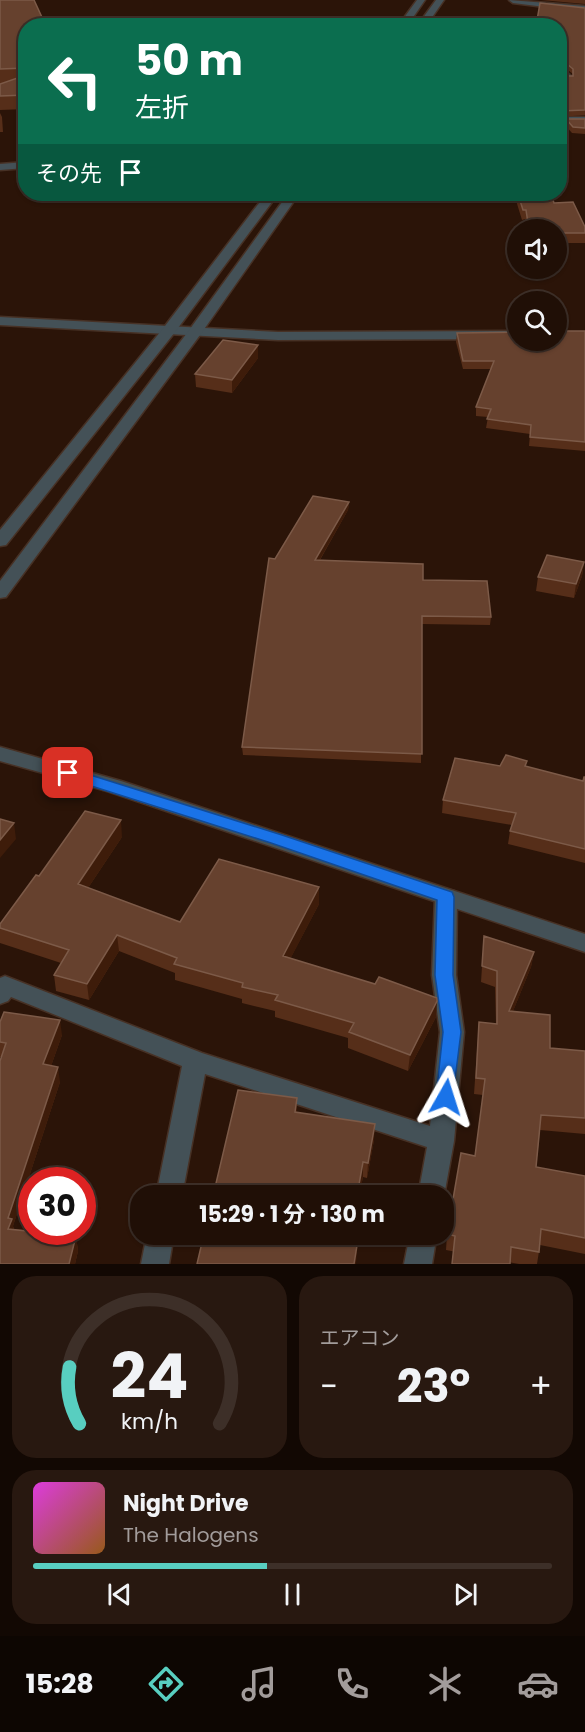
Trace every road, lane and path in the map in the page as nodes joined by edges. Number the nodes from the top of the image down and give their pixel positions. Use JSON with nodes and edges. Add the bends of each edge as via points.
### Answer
{"nodes":[{"id":1,"x":421,"y":0,"type":"edge"},
{"id":2,"x":440,"y":0,"type":"edge"},
{"id":3,"x":513,"y":0,"type":"edge"},
{"id":4,"x":554,"y":0,"type":"edge"},
{"id":5,"x":585,"y":4,"type":"edge"},
{"id":6,"x":585,"y":9,"type":"edge"},
{"id":7,"x":408,"y":18,"type":"edge"},
{"id":8,"x":427,"y":18,"type":"edge"},
{"id":9,"x":567,"y":120,"type":"edge"},
{"id":10,"x":585,"y":120,"type":"edge"},
{"id":11,"x":18,"y":166,"type":"edge"},
{"id":12,"x":0,"y":167,"type":"edge"},
{"id":13,"x":267,"y":201,"type":"edge"},
{"id":14,"x":288,"y":201,"type":"edge"},
{"id":15,"x":0,"y":321,"type":"edge"},
{"id":16,"x":170,"y":329,"type":"junction"},
{"id":17,"x":195,"y":332,"type":"junction"},
{"id":18,"x":507,"y":334,"type":"edge"},
{"id":19,"x":0,"y":541,"type":"edge"},
{"id":20,"x":0,"y":593,"type":"edge"},
{"id":21,"x":0,"y":754,"type":"edge"},
{"id":22,"x":446,"y":897,"type":"junction"},
{"id":23,"x":585,"y":943,"type":"edge"},
{"id":24,"x":0,"y":995,"type":"edge"},
{"id":25,"x":195,"y":1061,"type":"junction"},
{"id":26,"x":441,"y":1141,"type":"junction"},
{"id":27,"x":171,"y":1185,"type":"edge"},
{"id":28,"x":433,"y":1185,"type":"edge"},
{"id":29,"x":159,"y":1245,"type":"edge"},
{"id":30,"x":422,"y":1245,"type":"edge"},
{"id":31,"x":156,"y":1264,"type":"edge"},
{"id":32,"x":418,"y":1264,"type":"edge"}],
"edges":[{"from":1,"to":7,"type":"street"},
{"from":2,"to":8,"type":"street"},
{"from":3,"to":6,"type":"street"},
{"from":4,"to":5,"type":"street"},
{"from":9,"to":10,"type":"street"},
{"from":11,"to":12,"type":"street"},
{"from":13,"to":16,"type":"street"},
{"from":14,"to":17,"type":"street"},
{"from":15,"to":16,"type":"street"},
{"from":16,"to":17,"type":"street"},
{"from":16,"to":19,"type":"street"},
{"from":17,"to":18,"type":"street","via":[[358,337]]},
{"from":17,"to":20,"type":"street"},
{"from":21,"to":22,"type":"street","via":[[124,790]]},
{"from":22,"to":23,"type":"street"},
{"from":22,"to":26,"type":"street","via":[[444,975],[452,1032]]},
{"from":24,"to":25,"type":"street","via":[[5,985]]},
{"from":25,"to":26,"type":"street"},
{"from":25,"to":27,"type":"street"},
{"from":26,"to":28,"type":"street"},
{"from":29,"to":31,"type":"street"},
{"from":30,"to":32,"type":"street"}]}
